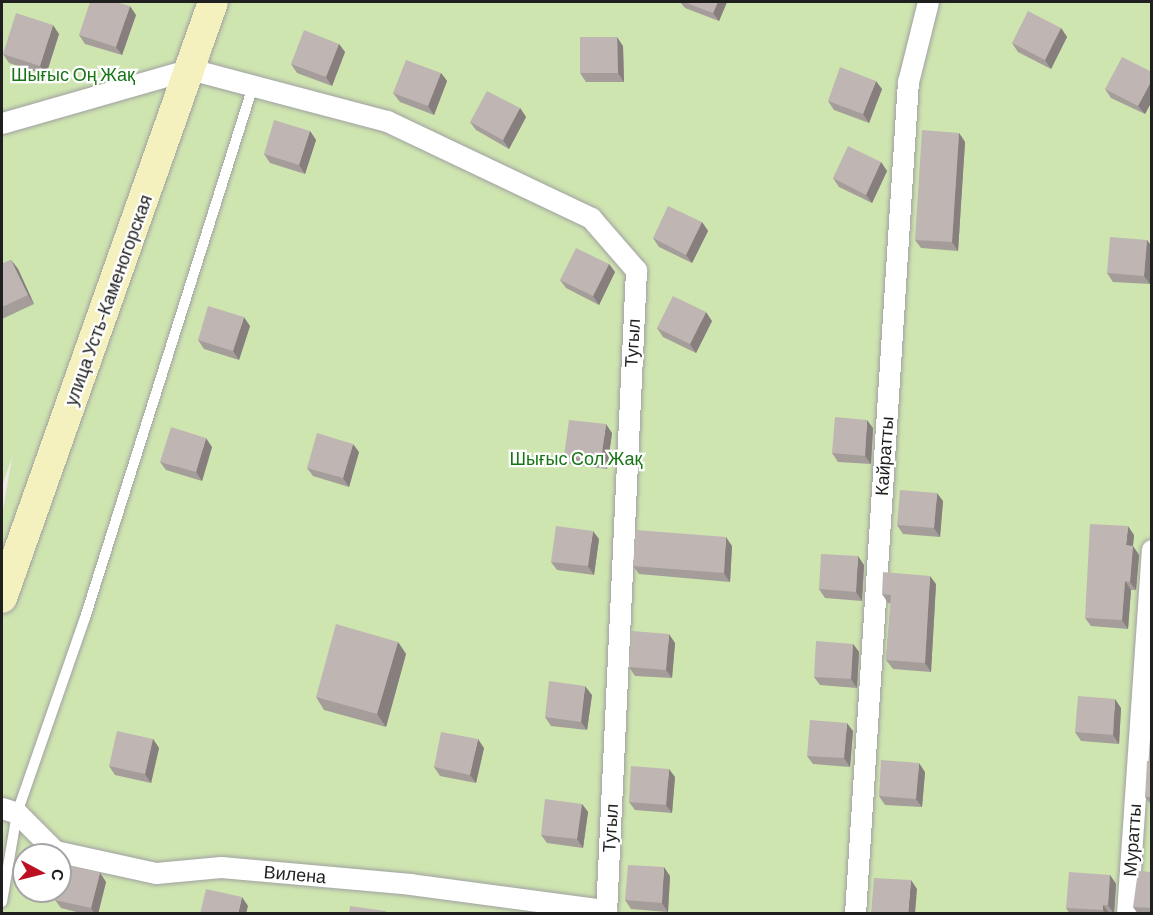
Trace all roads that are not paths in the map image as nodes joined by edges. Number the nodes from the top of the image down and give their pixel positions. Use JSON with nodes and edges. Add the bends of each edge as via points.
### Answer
{"nodes":[{"id":1,"x":213,"y":2,"type":"edge"},
{"id":2,"x":928,"y":2,"type":"edge"},
{"id":3,"x":190,"y":69,"type":"junction"},
{"id":4,"x":253,"y":86,"type":"junction"},
{"id":5,"x":2,"y":123,"type":"edge"},
{"id":6,"x":1152,"y":550,"type":"edge"},
{"id":7,"x":2,"y":598,"type":"edge"},
{"id":8,"x":9,"y":811,"type":"edge"},
{"id":9,"x":2,"y":902,"type":"edge"},
{"id":10,"x":606,"y":912,"type":"edge"},
{"id":11,"x":855,"y":914,"type":"edge"},
{"id":12,"x":1128,"y":914,"type":"edge"}],
"edges":[{"from":1,"to":3,"type":"street","name":"улица Усть-Каменогорская"},
{"from":2,"to":11,"type":"street","name":"Кайратты","via":[[908,82]]},
{"from":3,"to":4,"type":"street","name":"Тугыл"},
{"from":3,"to":5,"type":"street"},
{"from":3,"to":7,"type":"street","name":"улица Усть-Каменогорская"},
{"from":4,"to":8,"type":"lane","via":[[85,618]]},
{"from":4,"to":10,"type":"street","name":"Тугыл","via":[[387,122],[591,218],[636,270]]},
{"from":6,"to":12,"type":"street","name":"Муратты"},
{"from":8,"to":9,"type":"lane"},
{"from":8,"to":10,"type":"street","name":"Вилена","via":[[55,851],[156,873],[221,867],[410,884]]}]}
